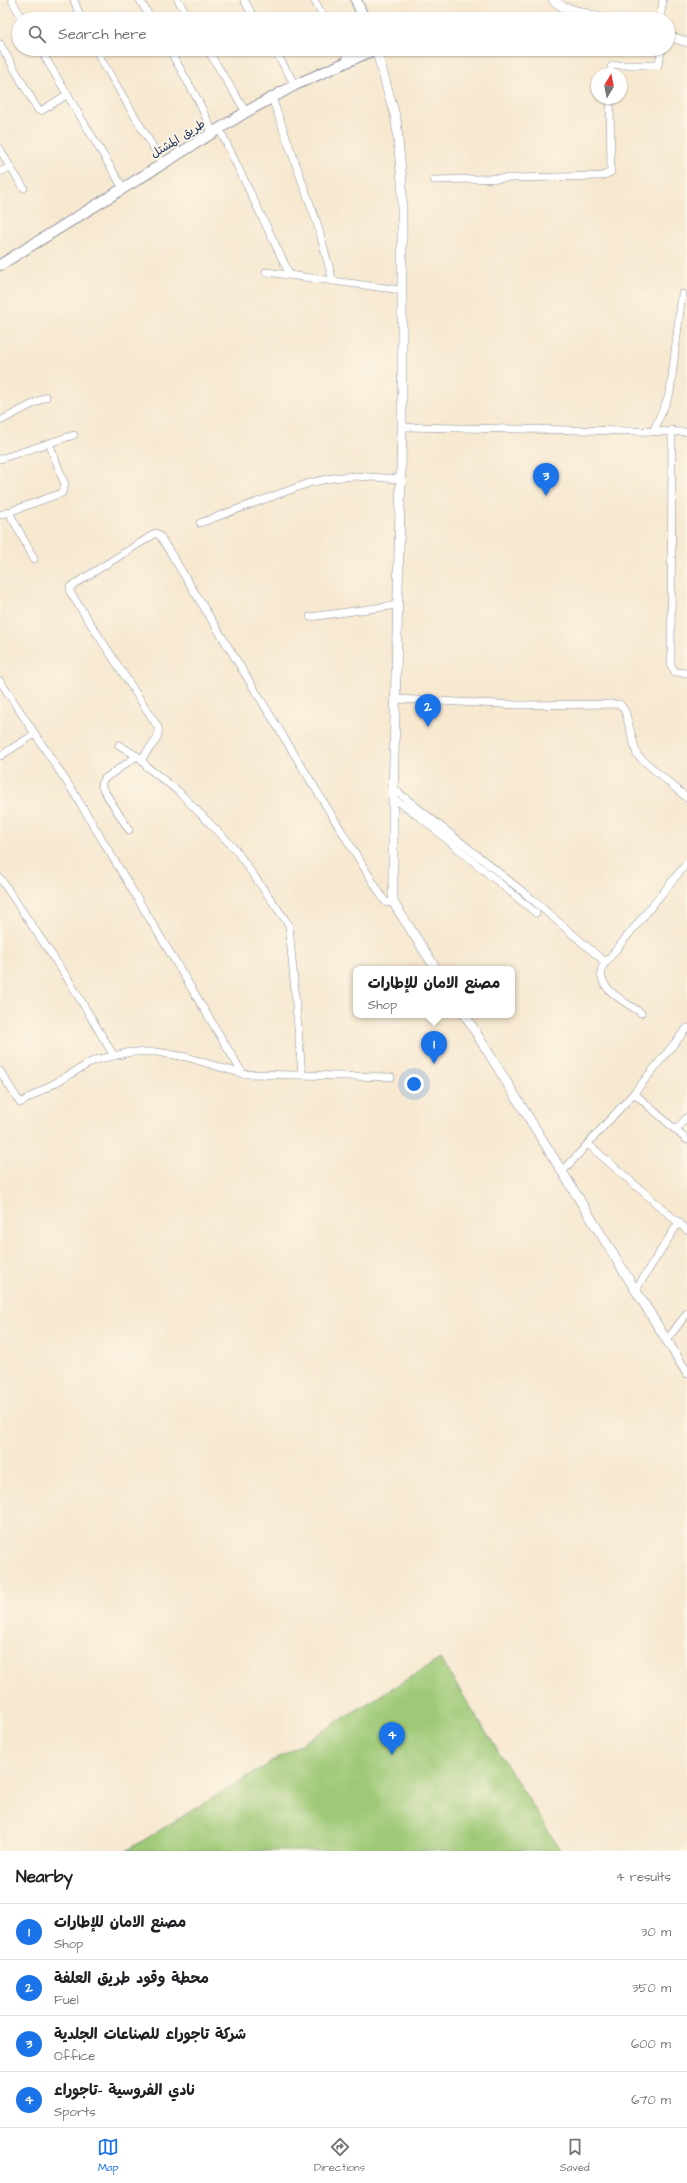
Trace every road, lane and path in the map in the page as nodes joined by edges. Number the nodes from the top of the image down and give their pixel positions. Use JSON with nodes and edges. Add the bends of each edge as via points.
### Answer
{"nodes":[{"id":1,"x":12,"y":0,"type":"edge"},
{"id":2,"x":74,"y":0,"type":"edge"},
{"id":3,"x":140,"y":0,"type":"edge"},
{"id":4,"x":178,"y":0,"type":"edge"},
{"id":5,"x":244,"y":0,"type":"edge"},
{"id":6,"x":314,"y":0,"type":"edge"},
{"id":7,"x":356,"y":0,"type":"edge"},
{"id":8,"x":553,"y":0,"type":"edge"},
{"id":9,"x":663,"y":0,"type":"edge"},
{"id":10,"x":18,"y":12,"type":"edge"},
{"id":11,"x":78,"y":12,"type":"edge"},
{"id":12,"x":147,"y":12,"type":"edge"},
{"id":13,"x":185,"y":12,"type":"edge"},
{"id":14,"x":251,"y":12,"type":"edge"},
{"id":15,"x":321,"y":12,"type":"edge"},
{"id":16,"x":361,"y":12,"type":"edge"},
{"id":17,"x":580,"y":12,"type":"edge"},
{"id":18,"x":661,"y":12,"type":"edge"},
{"id":19,"x":675,"y":38,"type":"edge"},
{"id":20,"x":687,"y":42,"type":"edge"},
{"id":21,"x":0,"y":44,"type":"edge"},
{"id":22,"x":44,"y":56,"type":"edge"},
{"id":23,"x":99,"y":56,"type":"edge"},
{"id":24,"x":173,"y":56,"type":"edge"},
{"id":25,"x":211,"y":56,"type":"edge"},
{"id":26,"x":278,"y":56,"type":"edge"},
{"id":27,"x":347,"y":56,"type":"edge"},
{"id":28,"x":359,"y":56,"type":"edge"},
{"id":29,"x":378,"y":56,"type":"edge"},
{"id":30,"x":660,"y":56,"type":"edge"},
{"id":31,"x":349,"y":60,"type":"junction"},
{"id":32,"x":611,"y":68,"type":"edge"},
{"id":33,"x":295,"y":85,"type":"junction"},
{"id":34,"x":68,"y":94,"type":"junction"},
{"id":35,"x":272,"y":98,"type":"junction"},
{"id":36,"x":610,"y":104,"type":"edge"},
{"id":37,"x":246,"y":112,"type":"junction"},
{"id":38,"x":216,"y":131,"type":"junction"},
{"id":39,"x":0,"y":149,"type":"edge"},
{"id":40,"x":163,"y":164,"type":"junction"},
{"id":41,"x":10,"y":167,"type":"junction"},
{"id":42,"x":0,"y":172,"type":"edge"},
{"id":43,"x":434,"y":180,"type":"dead end"},
{"id":44,"x":24,"y":188,"type":"dead end"},
{"id":45,"x":123,"y":188,"type":"junction"},
{"id":46,"x":0,"y":265,"type":"edge"},
{"id":47,"x":266,"y":272,"type":"dead end"},
{"id":48,"x":290,"y":275,"type":"junction"},
{"id":49,"x":333,"y":281,"type":"junction"},
{"id":50,"x":401,"y":290,"type":"junction"},
{"id":51,"x":682,"y":294,"type":"dead end"},
{"id":52,"x":46,"y":397,"type":"dead end"},
{"id":53,"x":0,"y":421,"type":"edge"},
{"id":54,"x":402,"y":427,"type":"junction"},
{"id":55,"x":654,"y":430,"type":"junction"},
{"id":56,"x":672,"y":430,"type":"junction"},
{"id":57,"x":687,"y":432,"type":"edge"},
{"id":58,"x":74,"y":436,"type":"dead end"},
{"id":59,"x":49,"y":443,"type":"junction"},
{"id":60,"x":0,"y":459,"type":"edge"},
{"id":61,"x":400,"y":479,"type":"junction"},
{"id":62,"x":9,"y":512,"type":"junction"},
{"id":63,"x":0,"y":515,"type":"edge"},
{"id":64,"x":200,"y":523,"type":"dead end"},
{"id":65,"x":34,"y":559,"type":"dead end"},
{"id":66,"x":398,"y":605,"type":"junction"},
{"id":67,"x":310,"y":617,"type":"dead end"},
{"id":68,"x":687,"y":673,"type":"edge"},
{"id":69,"x":0,"y":681,"type":"edge"},
{"id":70,"x":396,"y":699,"type":"junction"},
{"id":71,"x":35,"y":734,"type":"junction"},
{"id":72,"x":119,"y":745,"type":"dead end"},
{"id":73,"x":0,"y":756,"type":"edge"},
{"id":74,"x":140,"y":758,"type":"junction"},
{"id":75,"x":393,"y":793,"type":"junction"},
{"id":76,"x":687,"y":798,"type":"edge"},
{"id":77,"x":129,"y":830,"type":"dead end"},
{"id":78,"x":687,"y":863,"type":"edge"},
{"id":79,"x":0,"y":878,"type":"edge"},
{"id":80,"x":393,"y":902,"type":"junction"},
{"id":81,"x":536,"y":913,"type":"dead end"},
{"id":82,"x":605,"y":962,"type":"junction"},
{"id":83,"x":434,"y":966,"type":"edge"},
{"id":84,"x":641,"y":1014,"type":"dead end"},
{"id":85,"x":467,"y":1018,"type":"edge"},
{"id":86,"x":686,"y":1030,"type":"edge"},
{"id":87,"x":114,"y":1056,"type":"junction"},
{"id":88,"x":0,"y":1071,"type":"edge"},
{"id":89,"x":243,"y":1074,"type":"junction"},
{"id":90,"x":302,"y":1074,"type":"junction"},
{"id":91,"x":392,"y":1076,"type":"dead end"},
{"id":92,"x":634,"y":1093,"type":"junction"},
{"id":93,"x":687,"y":1117,"type":"edge"},
{"id":94,"x":676,"y":1130,"type":"junction"},
{"id":95,"x":687,"y":1140,"type":"edge"},
{"id":96,"x":589,"y":1144,"type":"junction"},
{"id":97,"x":562,"y":1172,"type":"junction"},
{"id":98,"x":679,"y":1222,"type":"junction"},
{"id":99,"x":687,"y":1230,"type":"edge"},
{"id":100,"x":635,"y":1291,"type":"junction"},
{"id":101,"x":687,"y":1313,"type":"edge"},
{"id":102,"x":667,"y":1340,"type":"junction"},
{"id":103,"x":687,"y":1373,"type":"edge"}],
"edges":[{"from":1,"to":10,"type":"street"},
{"from":2,"to":11,"type":"street"},
{"from":3,"to":12,"type":"street"},
{"from":4,"to":13,"type":"street"},
{"from":5,"to":14,"type":"street"},
{"from":6,"to":15,"type":"street"},
{"from":7,"to":16,"type":"main road"},
{"from":8,"to":17,"type":"street","via":[[563,7]]},
{"from":9,"to":18,"type":"street"},
{"from":19,"to":20,"type":"street"},
{"from":21,"to":34,"type":"street","via":[[38,110],[42,111]]},
{"from":22,"to":34,"type":"street"},
{"from":23,"to":40,"type":"street"},
{"from":24,"to":38,"type":"street"},
{"from":25,"to":37,"type":"street"},
{"from":26,"to":33,"type":"street"},
{"from":27,"to":31,"type":"street"},
{"from":28,"to":31,"type":"main road","name":"طريق المشتل"},
{"from":29,"to":50,"type":"street","via":[[396,119],[402,180]]},
{"from":30,"to":32,"type":"street","via":[[658,65],[614,65]]},
{"from":31,"to":33,"type":"main road","name":"طريق المشتل"},
{"from":33,"to":35,"type":"main road","name":"طريق المشتل"},
{"from":34,"to":45,"type":"street"},
{"from":35,"to":37,"type":"main road","name":"طريق المشتل"},
{"from":35,"to":49,"type":"street","via":[[317,223]]},
{"from":36,"to":43,"type":"street","via":[[611,172],[607,174]]},
{"from":37,"to":38,"type":"main road","name":"طريق المشتل"},
{"from":38,"to":40,"type":"main road","name":"طريق المشتل"},
{"from":38,"to":48,"type":"street"},
{"from":39,"to":41,"type":"street"},
{"from":40,"to":45,"type":"main road","name":"طريق المشتل"},
{"from":41,"to":42,"type":"street"},
{"from":41,"to":44,"type":"street"},
{"from":45,"to":46,"type":"main road","name":"طريق المشتل"},
{"from":47,"to":48,"type":"street"},
{"from":48,"to":49,"type":"street"},
{"from":49,"to":50,"type":"street"},
{"from":50,"to":54,"type":"street"},
{"from":51,"to":55,"type":"street","via":[[670,393]]},
{"from":52,"to":53,"type":"street"},
{"from":54,"to":55,"type":"street"},
{"from":54,"to":61,"type":"street"},
{"from":55,"to":56,"type":"street"},
{"from":56,"to":57,"type":"street"},
{"from":56,"to":68,"type":"street","via":[[670,665],[675,672]]},
{"from":58,"to":59,"type":"street"},
{"from":59,"to":60,"type":"street"},
{"from":59,"to":62,"type":"street","via":[[65,489]]},
{"from":61,"to":64,"type":"street","via":[[355,476],[314,481]]},
{"from":61,"to":66,"type":"street"},
{"from":62,"to":63,"type":"street"},
{"from":62,"to":65,"type":"street"},
{"from":66,"to":67,"type":"street"},
{"from":66,"to":70,"type":"street"},
{"from":69,"to":71,"type":"street"},
{"from":70,"to":75,"type":"street"},
{"from":70,"to":76,"type":"street","via":[[518,705],[620,704],[625,711],[637,755]]},
{"from":71,"to":73,"type":"street"},
{"from":71,"to":89,"type":"street","via":[[74,793]]},
{"from":72,"to":74,"type":"street"},
{"from":74,"to":77,"type":"street","via":[[104,779],[101,784]]},
{"from":74,"to":80,"type":"street","via":[[157,740],[158,727],[70,592],[70,587],[156,533],[384,900],[387,903]]},
{"from":74,"to":90,"type":"street","via":[[147,767],[178,791],[235,849],[289,926]]},
{"from":75,"to":80,"type":"street"},
{"from":75,"to":81,"type":"street"},
{"from":75,"to":82,"type":"street","via":[[527,895]]},
{"from":78,"to":82,"type":"street"},
{"from":79,"to":87,"type":"street","via":[[68,979]]},
{"from":80,"to":83,"type":"street"},
{"from":82,"to":84,"type":"street","via":[[600,972],[604,986]]},
{"from":85,"to":97,"type":"street"},
{"from":86,"to":92,"type":"street"},
{"from":87,"to":88,"type":"street","via":[[95,1060],[77,1069],[20,1103]]},
{"from":87,"to":89,"type":"street","via":[[131,1052],[157,1052],[186,1057]]},
{"from":89,"to":90,"type":"street"},
{"from":90,"to":91,"type":"street"},
{"from":92,"to":94,"type":"street"},
{"from":92,"to":96,"type":"street"},
{"from":93,"to":94,"type":"street"},
{"from":94,"to":95,"type":"street"},
{"from":96,"to":97,"type":"street"},
{"from":96,"to":98,"type":"street"},
{"from":97,"to":100,"type":"street"},
{"from":98,"to":99,"type":"street"},
{"from":98,"to":100,"type":"street"},
{"from":100,"to":102,"type":"street"},
{"from":101,"to":102,"type":"street"},
{"from":102,"to":103,"type":"street"}]}
